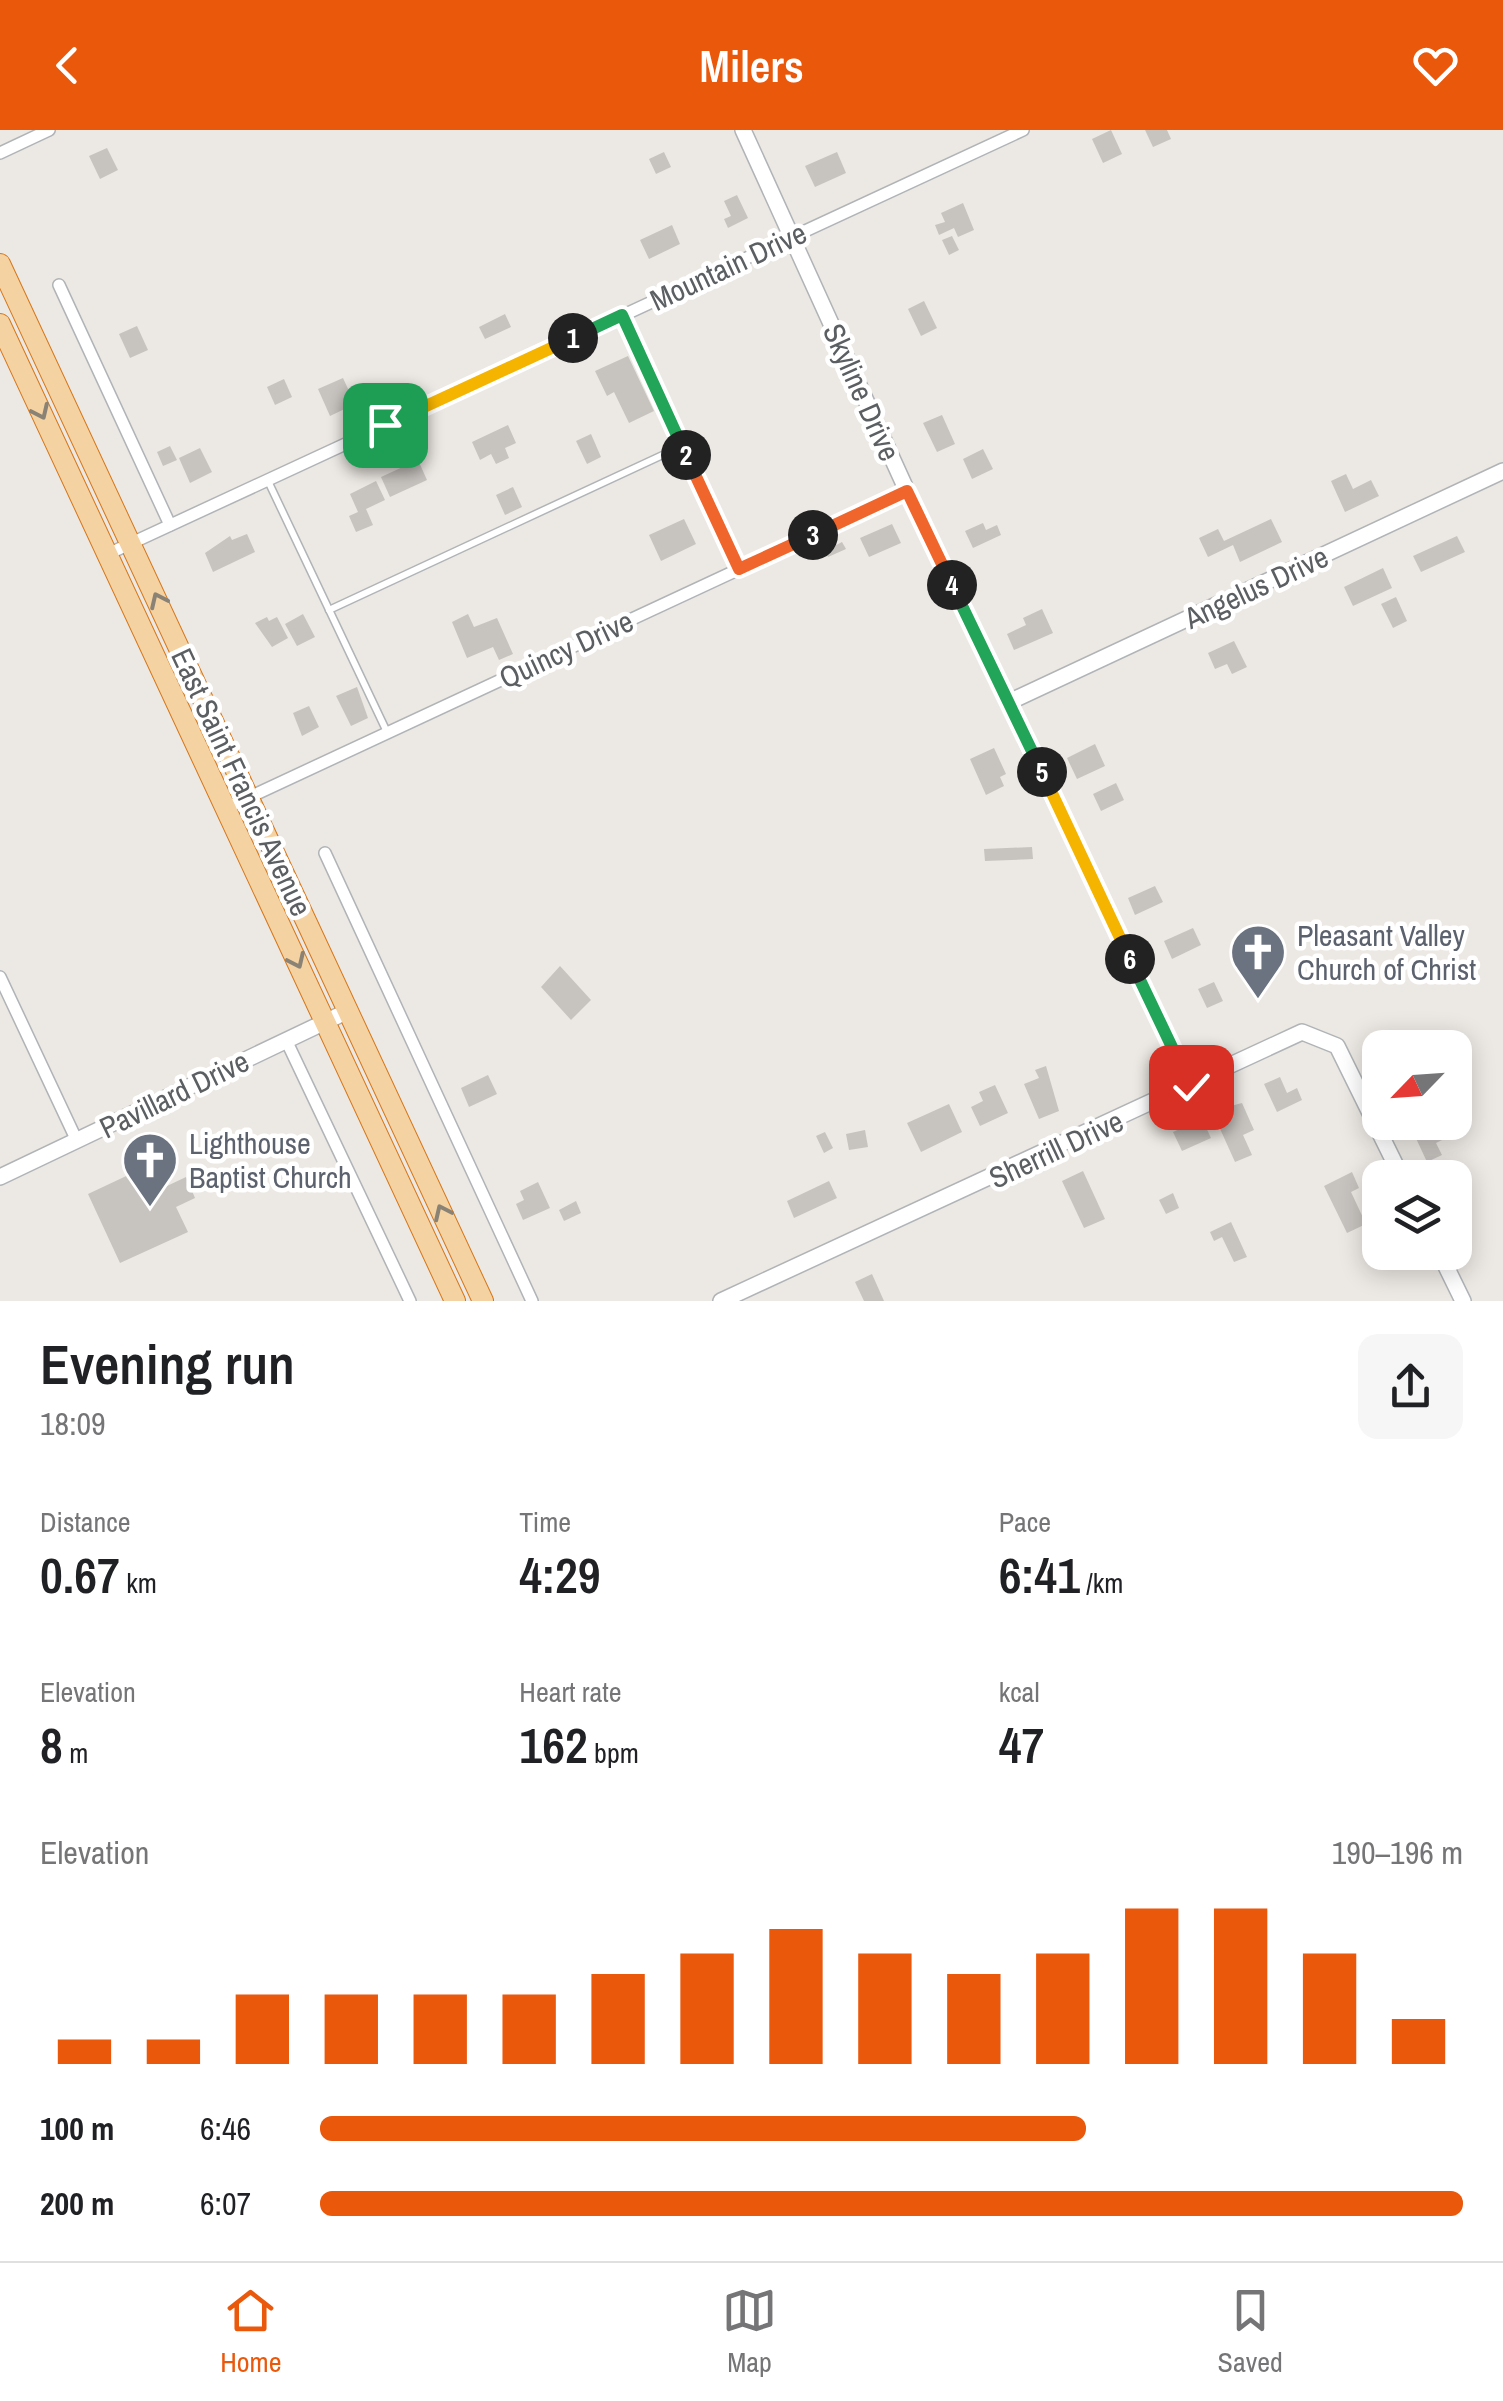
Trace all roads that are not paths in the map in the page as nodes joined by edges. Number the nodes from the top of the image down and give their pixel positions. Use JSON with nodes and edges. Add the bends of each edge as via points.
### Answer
{"nodes":[{"id":1,"x":49,"y":130,"type":"edge"},
{"id":2,"x":743,"y":130,"type":"edge"},
{"id":3,"x":1022,"y":130,"type":"edge"},
{"id":4,"x":0,"y":153,"type":"edge"},
{"id":5,"x":792,"y":236,"type":"junction"},
{"id":6,"x":0,"y":264,"type":"edge"},
{"id":7,"x":58,"y":285,"type":"dead end"},
{"id":8,"x":622,"y":315,"type":"junction"},
{"id":9,"x":0,"y":324,"type":"edge"},
{"id":10,"x":682,"y":446,"type":"junction"},
{"id":11,"x":1503,"y":471,"type":"edge"},
{"id":12,"x":267,"y":480,"type":"junction"},
{"id":13,"x":907,"y":491,"type":"junction"},
{"id":14,"x":170,"y":525,"type":"junction"},
{"id":15,"x":132,"y":543,"type":"junction"},
{"id":16,"x":108,"y":554,"type":"junction"},
{"id":17,"x":739,"y":569,"type":"junction"},
{"id":18,"x":329,"y":610,"type":"junction"},
{"id":19,"x":1009,"y":702,"type":"junction"},
{"id":20,"x":387,"y":733,"type":"junction"},
{"id":21,"x":249,"y":797,"type":"junction"},
{"id":22,"x":226,"y":808,"type":"junction"},
{"id":23,"x":325,"y":853,"type":"dead end"},
{"id":24,"x":0,"y":977,"type":"edge"},
{"id":25,"x":348,"y":1011,"type":"junction"},
{"id":26,"x":325,"y":1021,"type":"junction"},
{"id":27,"x":286,"y":1040,"type":"junction"},
{"id":28,"x":1191,"y":1087,"type":"junction"},
{"id":29,"x":77,"y":1141,"type":"junction"},
{"id":30,"x":1393,"y":1160,"type":"edge"},
{"id":31,"x":0,"y":1177,"type":"edge"},
{"id":32,"x":1447,"y":1270,"type":"edge"},
{"id":33,"x":410,"y":1301,"type":"edge"},
{"id":34,"x":455,"y":1301,"type":"edge"},
{"id":35,"x":483,"y":1301,"type":"edge"},
{"id":36,"x":532,"y":1301,"type":"edge"},
{"id":37,"x":722,"y":1301,"type":"edge"},
{"id":38,"x":1462,"y":1301,"type":"edge"}],
"edges":[{"from":1,"to":4,"type":"street"},
{"from":2,"to":5,"type":"street","name":"Skyline Drive"},
{"from":3,"to":5,"type":"street","name":"Mountain Drive"},
{"from":5,"to":8,"type":"street","name":"Mountain Drive"},
{"from":5,"to":13,"type":"street","name":"Skyline Drive"},
{"from":6,"to":15,"type":"highway","name":"East Saint Francis Avenue"},
{"from":7,"to":14,"type":"street"},
{"from":8,"to":10,"type":"lane"},
{"from":8,"to":12,"type":"street","name":"Mountain Drive"},
{"from":9,"to":16,"type":"highway","name":"East Saint Francis Avenue","one_way":true},
{"from":10,"to":17,"type":"lane"},
{"from":10,"to":18,"type":"lane"},
{"from":11,"to":19,"type":"street","name":"Angelus Drive"},
{"from":12,"to":14,"type":"street","name":"Mountain Drive"},
{"from":12,"to":18,"type":"lane"},
{"from":13,"to":17,"type":"street","name":"Quincy Drive"},
{"from":13,"to":19,"type":"street","name":"Skyline Drive"},
{"from":14,"to":15,"type":"street","name":"Mountain Drive"},
{"from":15,"to":16,"type":"street","name":"Mountain Drive"},
{"from":21,"to":15,"type":"highway","name":"East Saint Francis Avenue","one_way":true},
{"from":16,"to":22,"type":"highway","name":"East Saint Francis Avenue"},
{"from":17,"to":20,"type":"street","name":"Quincy Drive"},
{"from":18,"to":20,"type":"lane"},
{"from":19,"to":28,"type":"street","name":"Skyline Drive"},
{"from":20,"to":21,"type":"street","name":"Quincy Drive"},
{"from":21,"to":22,"type":"street","name":"Quincy Drive"},
{"from":21,"to":25,"type":"highway","name":"East Saint Francis Avenue"},
{"from":22,"to":26,"type":"highway","name":"East Saint Francis Avenue","one_way":true},
{"from":23,"to":36,"type":"street","name":"East Saint Francis Avenue"},
{"from":24,"to":29,"type":"street"},
{"from":25,"to":26,"type":"street","name":"Pavillard Drive"},
{"from":35,"to":25,"type":"highway","name":"East Saint Francis Avenue","one_way":true},
{"from":26,"to":27,"type":"street","name":"Pavillard Drive"},
{"from":26,"to":34,"type":"highway","name":"East Saint Francis Avenue"},
{"from":27,"to":29,"type":"street","name":"Pavillard Drive"},
{"from":27,"to":33,"type":"street"},
{"from":28,"to":30,"type":"street","name":"Sherrill Drive","via":[[1302,1032],[1337,1046]]},
{"from":28,"to":37,"type":"street","name":"Sherrill Drive"},
{"from":29,"to":31,"type":"street","name":"Pavillard Drive"},
{"from":32,"to":38,"type":"street"}]}
